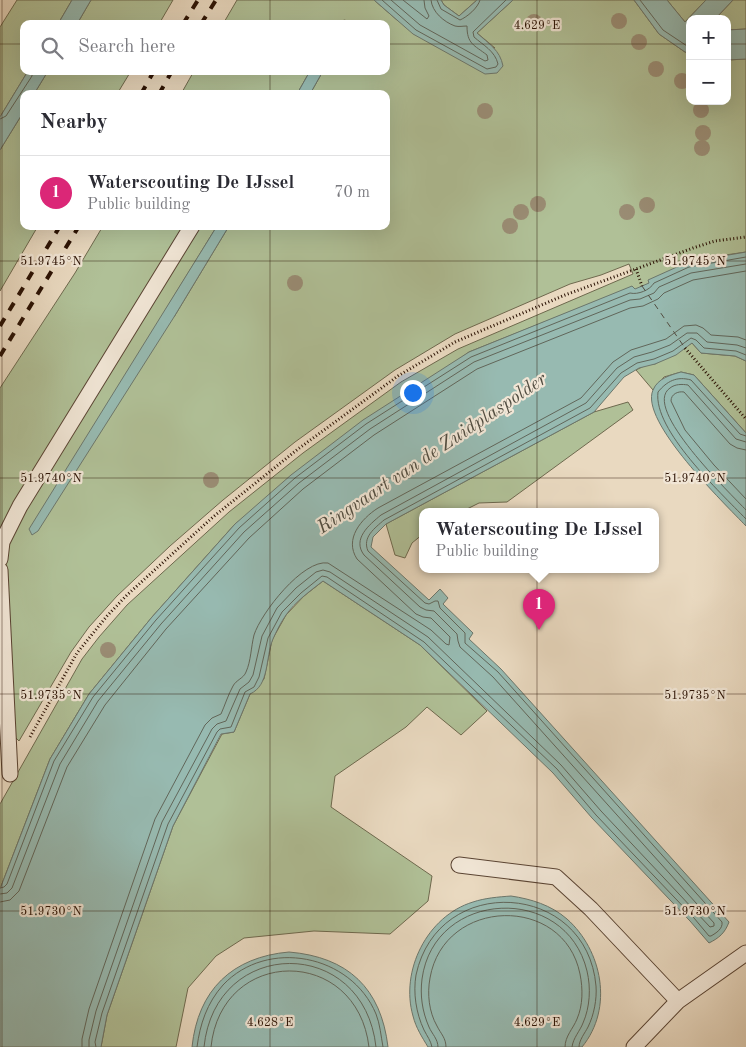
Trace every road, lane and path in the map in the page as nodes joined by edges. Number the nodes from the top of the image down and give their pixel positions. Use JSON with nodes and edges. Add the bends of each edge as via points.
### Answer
{"nodes":[{"id":1,"x":190,"y":230,"type":"edge"},
{"id":2,"x":746,"y":237,"type":"edge"},
{"id":3,"x":636,"y":269,"type":"junction"},
{"id":4,"x":642,"y":286,"type":"dead end"},
{"id":5,"x":685,"y":348,"type":"dead end"},
{"id":6,"x":746,"y":419,"type":"edge"},
{"id":7,"x":0,"y":559,"type":"edge"},
{"id":8,"x":0,"y":570,"type":"edge"},
{"id":9,"x":27,"y":743,"type":"dead end"},
{"id":10,"x":10,"y":774,"type":"dead end"},
{"id":11,"x":460,"y":865,"type":"dead end"},
{"id":12,"x":746,"y":953,"type":"edge"},
{"id":13,"x":678,"y":1001,"type":"junction"},
{"id":14,"x":634,"y":1047,"type":"edge"}],
"edges":[{"from":1,"to":7,"type":"lane","via":[[20,506],[2,542]]},
{"from":2,"to":3,"type":"path","via":[[715,241]]},
{"from":3,"to":4,"type":"path"},
{"from":3,"to":9,"type":"path","via":[[455,342],[398,376],[298,449],[213,517],[107,616],[77,653]]},
{"from":5,"to":6,"type":"path"},
{"from":8,"to":10,"type":"lane"},
{"from":11,"to":13,"type":"lane","via":[[556,877],[591,909]]},
{"from":12,"to":13,"type":"lane"},
{"from":13,"to":14,"type":"lane"}]}
